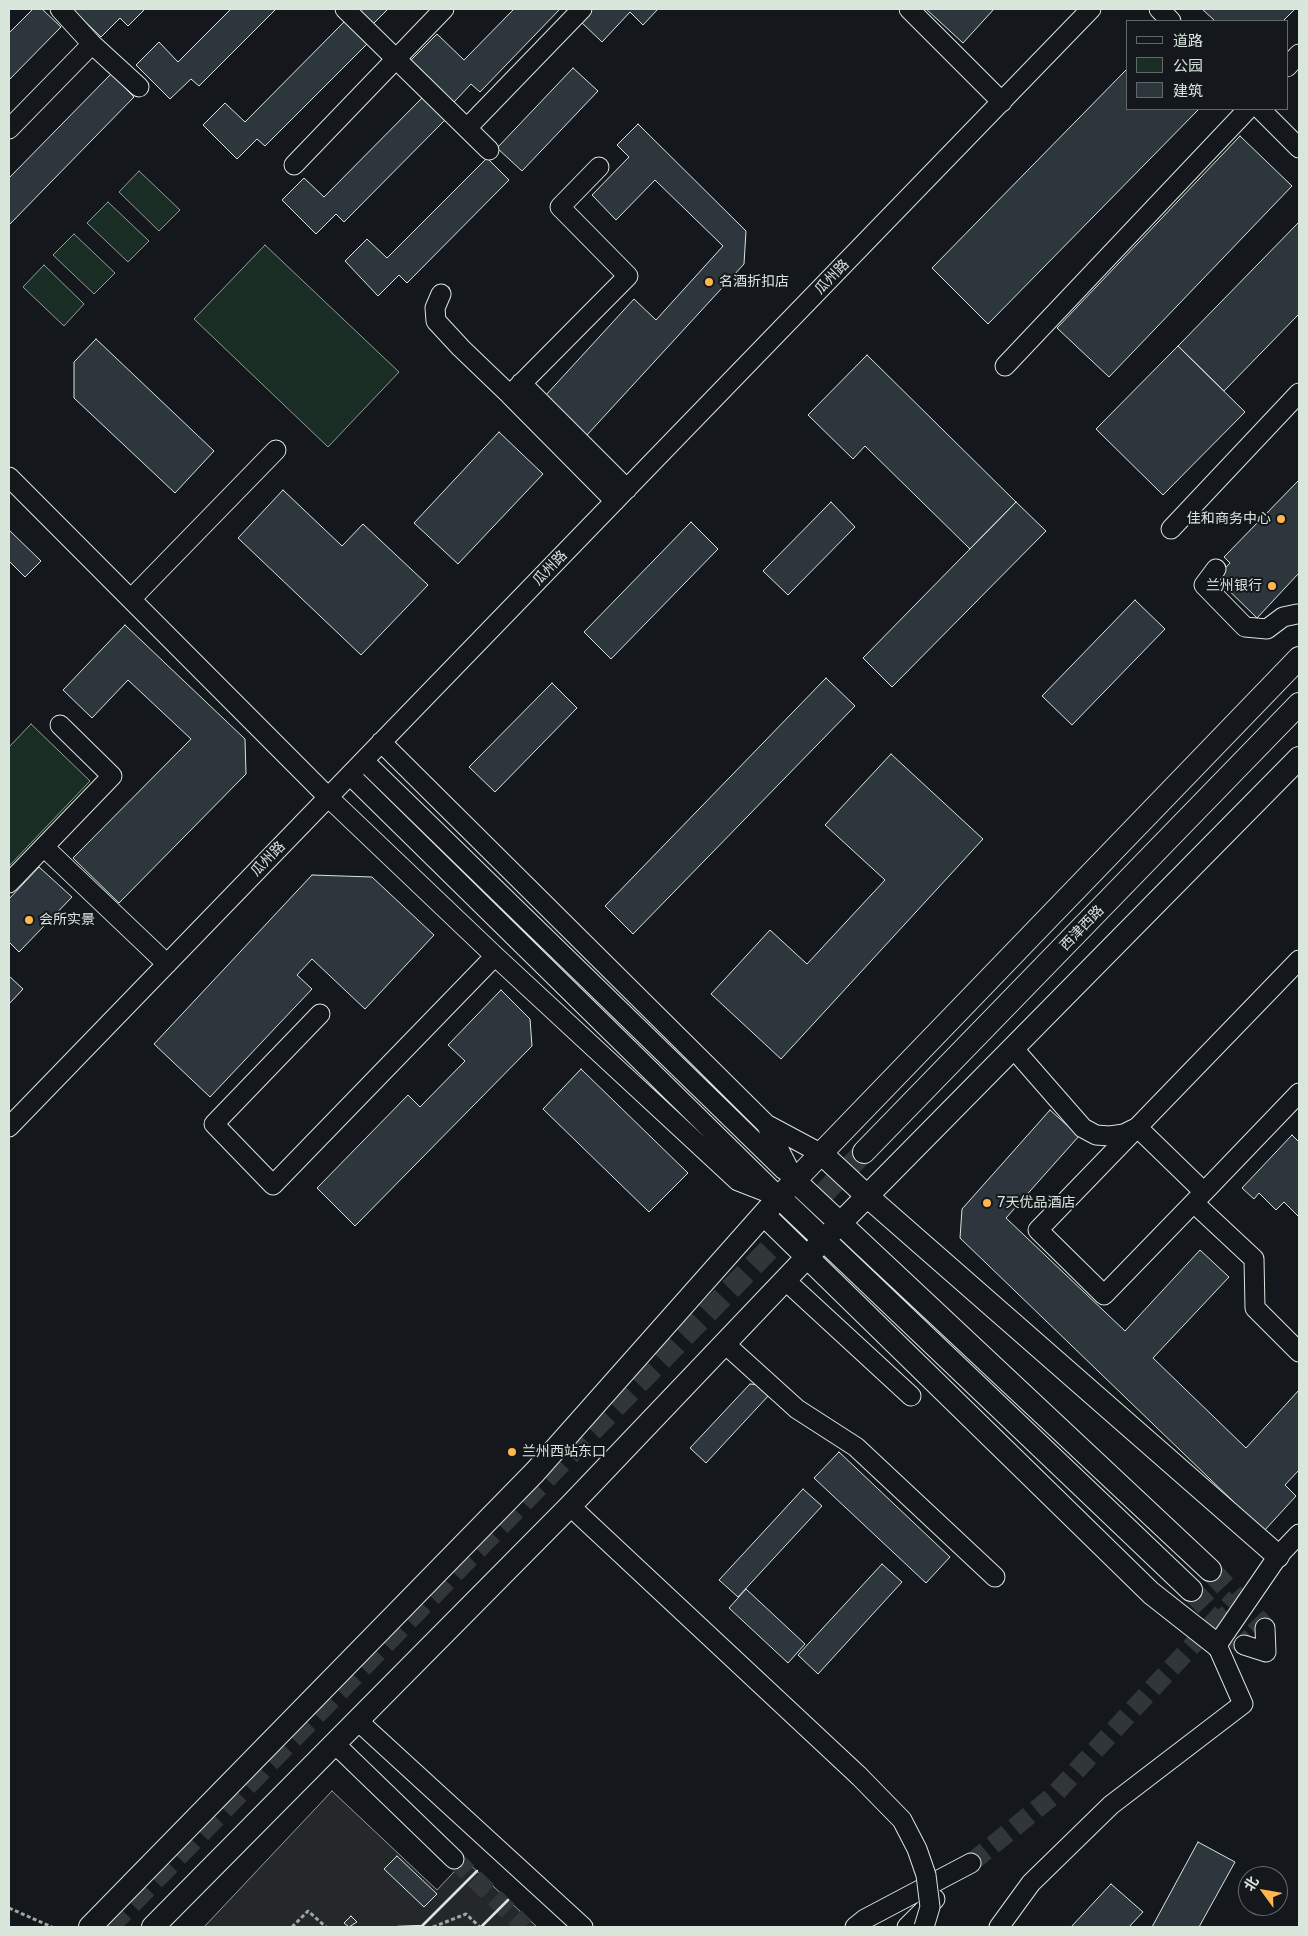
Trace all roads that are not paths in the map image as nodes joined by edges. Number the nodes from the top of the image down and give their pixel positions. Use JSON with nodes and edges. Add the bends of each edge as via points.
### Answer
{"nodes":[{"id":1,"x":60,"y":9,"type":"edge"},
{"id":2,"x":345,"y":9,"type":"edge"},
{"id":3,"x":444,"y":9,"type":"edge"},
{"id":4,"x":909,"y":9,"type":"edge"},
{"id":5,"x":1091,"y":9,"type":"edge"},
{"id":6,"x":1158,"y":9,"type":"edge"},
{"id":7,"x":577,"y":11,"type":"edge"},
{"id":8,"x":1170,"y":20,"type":"edge"},
{"id":9,"x":92,"y":44,"type":"junction"},
{"id":10,"x":1299,"y":54,"type":"edge"},
{"id":11,"x":396,"y":59,"type":"junction"},
{"id":12,"x":1288,"y":67,"type":"edge"},
{"id":13,"x":139,"y":87,"type":"dead end"},
{"id":14,"x":1002,"y":102,"type":"junction"},
{"id":15,"x":1247,"y":110,"type":"edge"},
{"id":16,"x":1261,"y":110,"type":"edge"},
{"id":17,"x":467,"y":128,"type":"junction"},
{"id":18,"x":9,"y":129,"type":"edge"},
{"id":19,"x":1299,"y":148,"type":"edge"},
{"id":20,"x":489,"y":150,"type":"dead end"},
{"id":21,"x":294,"y":165,"type":"dead end"},
{"id":22,"x":599,"y":167,"type":"dead end"},
{"id":23,"x":441,"y":294,"type":"dead end"},
{"id":24,"x":1005,"y":366,"type":"dead end"},
{"id":25,"x":516,"y":389,"type":"junction"},
{"id":26,"x":1299,"y":393,"type":"edge"},
{"id":27,"x":276,"y":450,"type":"dead end"},
{"id":28,"x":9,"y":477,"type":"edge"},
{"id":29,"x":621,"y":495,"type":"junction"},
{"id":30,"x":1171,"y":529,"type":"dead end"},
{"id":31,"x":1216,"y":569,"type":"dead end"},
{"id":32,"x":131,"y":599,"type":"junction"},
{"id":33,"x":1298,"y":611,"type":"edge"},
{"id":34,"x":1299,"y":658,"type":"edge"},
{"id":35,"x":1299,"y":704,"type":"edge"},
{"id":36,"x":60,"y":725,"type":"dead end"},
{"id":37,"x":1299,"y":725,"type":"edge"},
{"id":38,"x":381,"y":742,"type":"junction"},
{"id":39,"x":1299,"y":758,"type":"edge"},
{"id":40,"x":364,"y":761,"type":"junction"},
{"id":41,"x":350,"y":775,"type":"junction"},
{"id":42,"x":328,"y":797,"type":"junction"},
{"id":43,"x":44,"y":847,"type":"junction"},
{"id":44,"x":9,"y":883,"type":"edge"},
{"id":45,"x":495,"y":956,"type":"junction"},
{"id":46,"x":1299,"y":960,"type":"edge"},
{"id":47,"x":166,"y":964,"type":"junction"},
{"id":48,"x":320,"y":1014,"type":"dead end"},
{"id":49,"x":1013,"y":1048,"type":"junction"},
{"id":50,"x":1299,"y":1093,"type":"edge"},
{"id":51,"x":766,"y":1124,"type":"junction"},
{"id":52,"x":9,"y":1127,"type":"edge"},
{"id":53,"x":1137,"y":1127,"type":"junction"},
{"id":54,"x":822,"y":1154,"type":"junction"},
{"id":55,"x":795,"y":1181,"type":"junction"},
{"id":56,"x":867,"y":1196,"type":"junction"},
{"id":57,"x":779,"y":1197,"type":"junction"},
{"id":58,"x":1198,"y":1197,"type":"junction"},
{"id":59,"x":764,"y":1215,"type":"junction"},
{"id":60,"x":839,"y":1224,"type":"junction"},
{"id":61,"x":823,"y":1241,"type":"junction"},
{"id":62,"x":807,"y":1257,"type":"junction"},
{"id":63,"x":785,"y":1280,"type":"junction"},
{"id":64,"x":724,"y":1343,"type":"junction"},
{"id":65,"x":1298,"y":1347,"type":"edge"},
{"id":66,"x":911,"y":1396,"type":"dead end"},
{"id":67,"x":570,"y":1506,"type":"junction"},
{"id":68,"x":1299,"y":1534,"type":"edge"},
{"id":69,"x":1278,"y":1556,"type":"junction"},
{"id":70,"x":1210,"y":1570,"type":"tunnel mouth"},
{"id":71,"x":995,"y":1577,"type":"dead end"},
{"id":72,"x":1191,"y":1590,"type":"tunnel mouth"},
{"id":73,"x":1265,"y":1628,"type":"tunnel mouth"},
{"id":74,"x":1244,"y":1645,"type":"tunnel mouth"},
{"id":75,"x":1217,"y":1646,"type":"junction"},
{"id":76,"x":358,"y":1721,"type":"junction"},
{"id":77,"x":334,"y":1743,"type":"junction"},
{"id":78,"x":454,"y":1859,"type":"tunnel mouth"},
{"id":79,"x":90,"y":1927,"type":"edge"},
{"id":80,"x":153,"y":1927,"type":"edge"},
{"id":81,"x":582,"y":1927,"type":"edge"},
{"id":82,"x":855,"y":1927,"type":"edge"},
{"id":83,"x":907,"y":1927,"type":"edge"},
{"id":84,"x":924,"y":1927,"type":"edge"},
{"id":85,"x":999,"y":1927,"type":"edge"}],
"edges":[{"from":1,"to":9,"type":"street"},
{"from":2,"to":11,"type":"street"},
{"from":3,"to":11,"type":"street"},
{"from":4,"to":14,"type":"street"},
{"from":5,"to":14,"type":"street","name":"瓜州路"},
{"from":6,"to":8,"type":"street"},
{"from":7,"to":17,"type":"street"},
{"from":9,"to":13,"type":"street"},
{"from":9,"to":18,"type":"street"},
{"from":10,"to":12,"type":"street"},
{"from":11,"to":17,"type":"street"},
{"from":11,"to":21,"type":"street"},
{"from":14,"to":29,"type":"street","name":"瓜州路"},
{"from":15,"to":24,"type":"street"},
{"from":16,"to":19,"type":"street"},
{"from":17,"to":20,"type":"street"},
{"from":22,"to":25,"type":"street","via":[[560,207],[628,276]]},
{"from":23,"to":25,"type":"street","via":[[435,308],[436,321],[461,348]]},
{"from":25,"to":29,"type":"street"},
{"from":26,"to":30,"type":"street"},
{"from":27,"to":32,"type":"street"},
{"from":28,"to":32,"type":"street"},
{"from":29,"to":38,"type":"street","name":"瓜州路"},
{"from":31,"to":33,"type":"street","via":[[1204,585],[1245,627],[1267,629],[1282,617]]},
{"from":32,"to":42,"type":"street"},
{"from":34,"to":54,"type":"main road"},
{"from":35,"to":37,"type":"main road","name":"西津西路","via":[[868,1156]]},
{"from":36,"to":43,"type":"street","via":[[112,776]]},
{"from":38,"to":40,"type":"street","name":"瓜州路"},
{"from":38,"to":51,"type":"street"},
{"from":39,"to":49,"type":"main road"},
{"from":40,"to":41,"type":"street","name":"瓜州路"},
{"from":40,"to":55,"type":"street"},
{"from":41,"to":42,"type":"street","name":"瓜州路"},
{"from":41,"to":57,"type":"street"},
{"from":42,"to":45,"type":"street"},
{"from":42,"to":47,"type":"street","name":"瓜州路"},
{"from":43,"to":44,"type":"street"},
{"from":43,"to":47,"type":"street"},
{"from":45,"to":48,"type":"street","via":[[273,1185],[214,1124]]},
{"from":45,"to":57,"type":"street","via":[[738,1181]]},
{"from":46,"to":53,"type":"street"},
{"from":47,"to":52,"type":"street","name":"瓜州路"},
{"from":49,"to":53,"type":"street","via":[[1083,1128],[1110,1136],[1124,1134]]},
{"from":49,"to":56,"type":"main road"},
{"from":50,"to":58,"type":"street"},
{"from":51,"to":54,"type":"street"},
{"from":51,"to":55,"type":"street"},
{"from":53,"to":58,"type":"street"},
{"from":53,"to":58,"type":"street","via":[[1038,1230],[1104,1295]]},
{"from":54,"to":55,"type":"main road"},
{"from":54,"to":56,"type":"main road"},
{"from":55,"to":57,"type":"main road"},
{"from":55,"to":60,"type":"main road"},
{"from":56,"to":60,"type":"main road"},
{"from":56,"to":69,"type":"main road"},
{"from":57,"to":59,"type":"main road"},
{"from":57,"to":61,"type":"main road"},
{"from":58,"to":65,"type":"street","via":[[1254,1259],[1256,1308]]},
{"from":59,"to":62,"type":"main road"},
{"from":59,"to":79,"type":"main road","via":[[535,1472]]},
{"from":60,"to":61,"type":"main road"},
{"from":60,"to":70,"type":"main road"},
{"from":61,"to":62,"type":"main road"},
{"from":61,"to":72,"type":"main road"},
{"from":62,"to":63,"type":"main road"},
{"from":62,"to":75,"type":"main road","via":[[1151,1593]]},
{"from":63,"to":64,"type":"main road"},
{"from":63,"to":66,"type":"street"},
{"from":64,"to":67,"type":"main road"},
{"from":64,"to":71,"type":"street","via":[[796,1409],[856,1447]]},
{"from":67,"to":76,"type":"main road"},
{"from":67,"to":84,"type":"street","bridge":true,"via":[[902,1820],[926,1875],[930,1907]]},
{"from":68,"to":69,"type":"street"},
{"from":69,"to":75,"type":"street"},
{"from":73,"to":74,"type":"street","via":[[1266,1652]]},
{"from":75,"to":85,"type":"street","via":[[1243,1704],[1112,1805],[1031,1883]]},
{"from":76,"to":77,"type":"main road"},
{"from":76,"to":81,"type":"street"},
{"from":77,"to":78,"type":"street"},
{"from":77,"to":80,"type":"main road"},
{"from":82,"to":83,"type":"street","via":[[971,1863]]}]}
